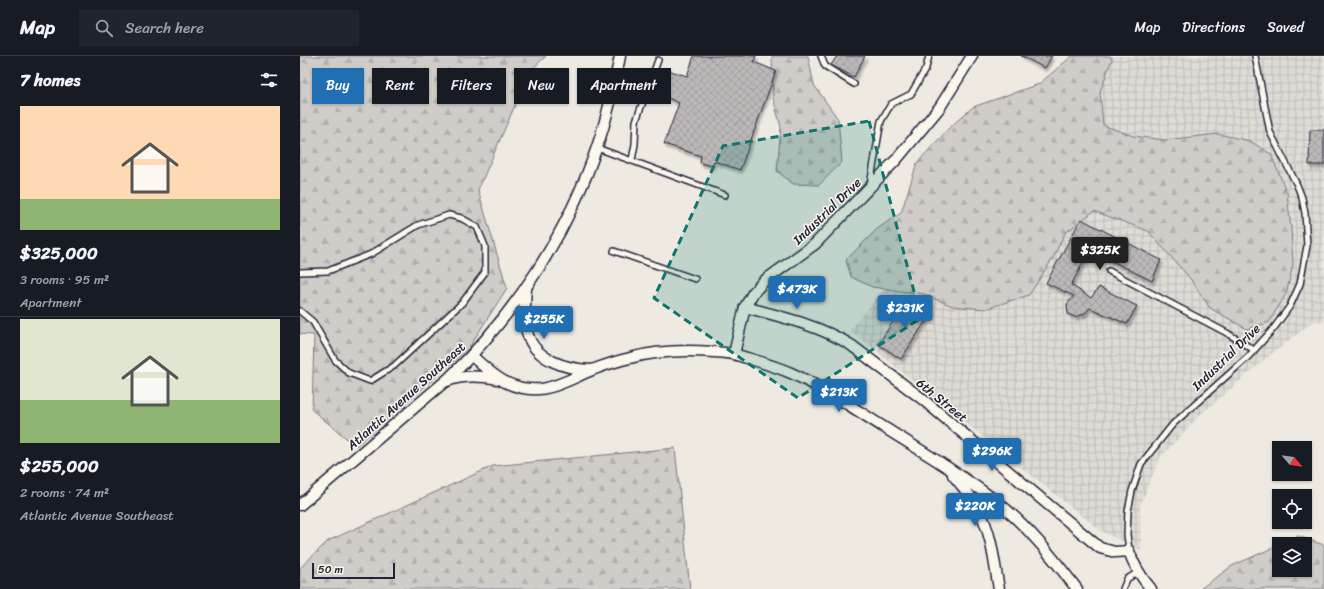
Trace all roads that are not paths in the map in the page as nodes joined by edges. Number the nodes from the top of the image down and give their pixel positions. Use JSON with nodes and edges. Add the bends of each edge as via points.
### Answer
{"nodes":[{"id":1,"x":620,"y":56,"type":"edge"},
{"id":2,"x":821,"y":56,"type":"edge"},
{"id":3,"x":929,"y":56,"type":"edge"},
{"id":4,"x":972,"y":56,"type":"edge"},
{"id":5,"x":1255,"y":56,"type":"edge"},
{"id":6,"x":658,"y":60,"type":"dead end"},
{"id":7,"x":854,"y":84,"type":"dead end"},
{"id":8,"x":597,"y":148,"type":"junction"},
{"id":9,"x":632,"y":160,"type":"junction"},
{"id":10,"x":870,"y":188,"type":"junction"},
{"id":11,"x":725,"y":195,"type":"dead end"},
{"id":12,"x":614,"y":251,"type":"dead end"},
{"id":13,"x":300,"y":272,"type":"edge"},
{"id":14,"x":1109,"y":272,"type":"dead end"},
{"id":15,"x":695,"y":279,"type":"dead end"},
{"id":16,"x":526,"y":288,"type":"junction"},
{"id":17,"x":745,"y":307,"type":"junction"},
{"id":18,"x":300,"y":311,"type":"edge"},
{"id":19,"x":1254,"y":350,"type":"junction"},
{"id":20,"x":734,"y":354,"type":"junction"},
{"id":21,"x":472,"y":356,"type":"junction"},
{"id":22,"x":591,"y":370,"type":"junction"},
{"id":23,"x":500,"y":379,"type":"junction"},
{"id":24,"x":445,"y":382,"type":"junction"},
{"id":25,"x":946,"y":467,"type":"junction"},
{"id":26,"x":300,"y":505,"type":"edge"},
{"id":27,"x":1129,"y":551,"type":"junction"},
{"id":28,"x":1138,"y":572,"type":"junction"},
{"id":29,"x":999,"y":589,"type":"edge"},
{"id":30,"x":1077,"y":589,"type":"edge"},
{"id":31,"x":1123,"y":589,"type":"edge"},
{"id":32,"x":1152,"y":589,"type":"edge"}],
"edges":[{"from":1,"to":8,"type":"street","name":"Atlantic Avenue Southeast"},
{"from":2,"to":7,"type":"lane","via":[[825,66]]},
{"from":3,"to":10,"type":"lane","via":[[926,68],[911,94],[891,104],[881,121]]},
{"from":4,"to":10,"type":"street","name":"Industrial Drive","via":[[926,125]]},
{"from":5,"to":19,"type":"lane","name":"Industrial Drive","via":[[1270,132],[1302,198],[1307,246],[1300,284],[1290,306]]},
{"from":6,"to":9,"type":"lane","via":[[636,121]]},
{"from":8,"to":9,"type":"lane"},
{"from":8,"to":16,"type":"street","name":"Atlantic Avenue Southeast","via":[[578,195]]},
{"from":9,"to":11,"type":"lane"},
{"from":10,"to":17,"type":"street","name":"Industrial Drive","via":[[815,244],[764,281]]},
{"from":12,"to":15,"type":"lane"},
{"from":13,"to":18,"type":"lane","via":[[328,271],[371,254],[418,225],[449,215],[477,227],[485,246],[485,272],[462,304],[394,366],[370,381],[349,373],[335,360],[313,322]]},
{"from":14,"to":19,"type":"lane"},
{"from":16,"to":21,"type":"street","name":"Atlantic Avenue Southeast"},
{"from":16,"to":22,"type":"street","via":[[527,331],[535,347],[558,364]]},
{"from":17,"to":20,"type":"street","name":"Industrial Drive"},
{"from":17,"to":27,"type":"street","name":"6th Street","via":[[808,325],[851,345],[921,398],[1100,548],[1115,552]]},
{"from":19,"to":27,"type":"lane","name":"Industrial Drive","via":[[1173,424],[1141,464],[1128,511]]},
{"from":20,"to":22,"type":"street","via":[[698,351],[654,353],[631,357]]},
{"from":20,"to":25,"type":"street","via":[[780,369],[809,382]]},
{"from":21,"to":23,"type":"street"},
{"from":21,"to":24,"type":"street","name":"Atlantic Avenue Southeast"},
{"from":22,"to":23,"type":"street","via":[[558,386],[548,388],[524,388]]},
{"from":23,"to":24,"type":"street","via":[[463,376]]},
{"from":24,"to":26,"type":"street","name":"Atlantic Avenue Southeast"},
{"from":25,"to":29,"type":"street","via":[[979,510],[991,543]]},
{"from":25,"to":30,"type":"street","via":[[998,502],[1030,533]]},
{"from":27,"to":28,"type":"street"},
{"from":28,"to":31,"type":"lane","via":[[1127,579]]},
{"from":28,"to":32,"type":"street"}]}
